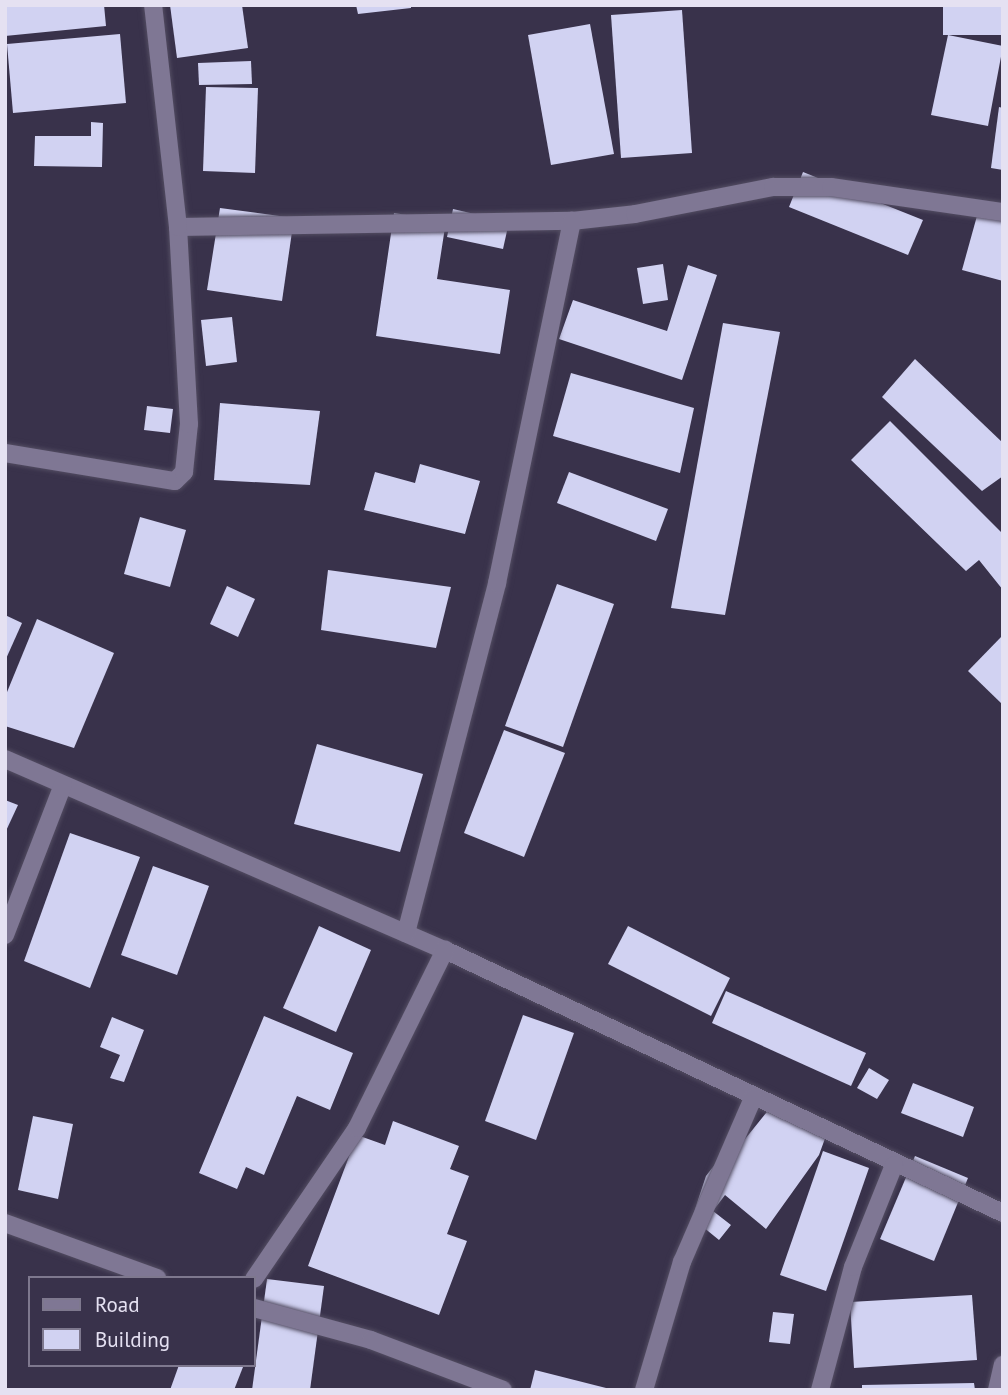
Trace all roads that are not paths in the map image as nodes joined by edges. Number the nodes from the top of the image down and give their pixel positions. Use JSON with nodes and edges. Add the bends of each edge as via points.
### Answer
{"nodes":[{"id":1,"x":153,"y":5,"type":"edge"},
{"id":2,"x":1003,"y":212,"type":"edge"},
{"id":3,"x":572,"y":221,"type":"junction"},
{"id":4,"x":178,"y":227,"type":"junction"},
{"id":5,"x":5,"y":453,"type":"edge"},
{"id":6,"x":5,"y":759,"type":"edge"},
{"id":7,"x":63,"y":785,"type":"junction"},
{"id":8,"x":405,"y":933,"type":"junction"},
{"id":9,"x":5,"y":935,"type":"edge"},
{"id":10,"x":445,"y":950,"type":"junction"},
{"id":11,"x":753,"y":1098,"type":"junction"},
{"id":12,"x":894,"y":1165,"type":"junction"},
{"id":13,"x":1002,"y":1211,"type":"edge"},
{"id":14,"x":5,"y":1223,"type":"edge"},
{"id":15,"x":151,"y":1276,"type":"edge"},
{"id":16,"x":256,"y":1276,"type":"edge"},
{"id":17,"x":256,"y":1309,"type":"edge"},
{"id":18,"x":1003,"y":1364,"type":"edge"},
{"id":19,"x":503,"y":1390,"type":"edge"},
{"id":20,"x":644,"y":1390,"type":"edge"},
{"id":21,"x":820,"y":1390,"type":"edge"},
{"id":22,"x":997,"y":1390,"type":"edge"}],
"edges":[{"from":1,"to":4,"type":"street"},
{"from":2,"to":3,"type":"street","via":[[831,187],[773,187],[635,214]]},
{"from":3,"to":4,"type":"street"},
{"from":3,"to":8,"type":"street","via":[[497,583]]},
{"from":4,"to":5,"type":"street","via":[[189,424],[184,472],[175,481]]},
{"from":6,"to":7,"type":"street"},
{"from":7,"to":8,"type":"street"},
{"from":7,"to":9,"type":"street"},
{"from":8,"to":10,"type":"street"},
{"from":10,"to":11,"type":"street"},
{"from":10,"to":16,"type":"street","via":[[357,1128]]},
{"from":11,"to":12,"type":"street"},
{"from":11,"to":20,"type":"street","via":[[682,1262]]},
{"from":12,"to":13,"type":"street"},
{"from":12,"to":21,"type":"street","via":[[853,1267]]},
{"from":14,"to":15,"type":"street"},
{"from":17,"to":19,"type":"street","via":[[371,1340]]},
{"from":18,"to":22,"type":"street"}]}
